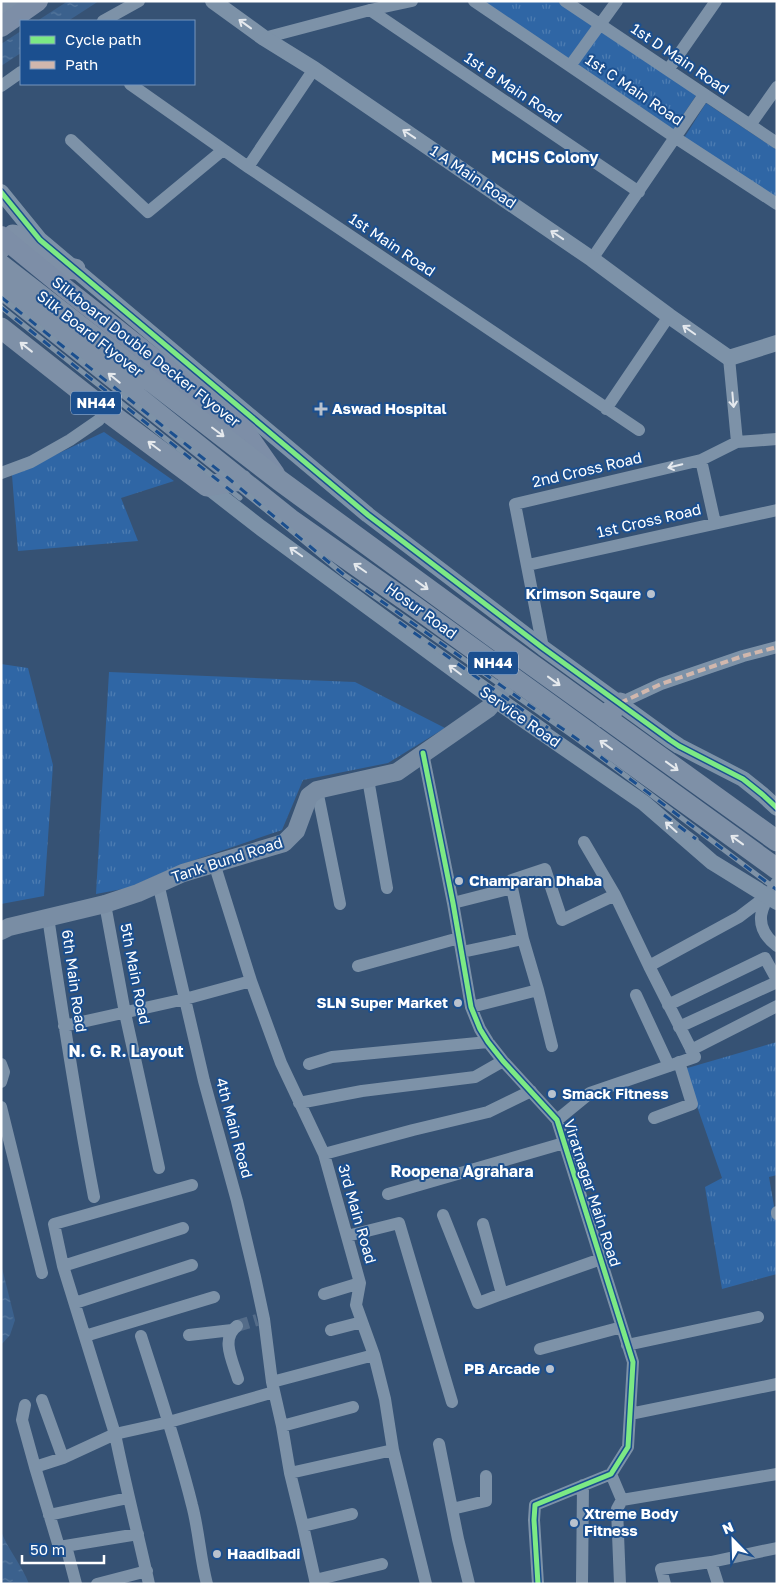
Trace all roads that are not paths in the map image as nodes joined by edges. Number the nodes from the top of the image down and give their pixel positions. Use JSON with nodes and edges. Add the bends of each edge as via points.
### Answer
{"nodes":[{"id":1,"x":12,"y":1,"type":"edge"},
{"id":2,"x":39,"y":1,"type":"edge"},
{"id":3,"x":139,"y":1,"type":"edge"},
{"id":4,"x":213,"y":1,"type":"edge"},
{"id":5,"x":412,"y":1,"type":"edge"},
{"id":6,"x":474,"y":1,"type":"edge"},
{"id":7,"x":565,"y":1,"type":"edge"},
{"id":8,"x":617,"y":1,"type":"edge"},
{"id":9,"x":716,"y":1,"type":"edge"},
{"id":10,"x":1,"y":8,"type":"edge"},
{"id":11,"x":370,"y":10,"type":"junction"},
{"id":12,"x":105,"y":20,"type":"edge"},
{"id":13,"x":1,"y":24,"type":"edge"},
{"id":14,"x":600,"y":25,"type":"junction"},
{"id":15,"x":1,"y":27,"type":"edge"},
{"id":16,"x":264,"y":38,"type":"junction"},
{"id":17,"x":570,"y":66,"type":"junction"},
{"id":18,"x":314,"y":69,"type":"junction"},
{"id":19,"x":668,"y":70,"type":"junction"},
{"id":20,"x":20,"y":73,"type":"edge"},
{"id":21,"x":131,"y":85,"type":"edge"},
{"id":22,"x":1,"y":86,"type":"edge"},
{"id":23,"x":777,"y":87,"type":"edge"},
{"id":24,"x":704,"y":95,"type":"junction"},
{"id":25,"x":750,"y":125,"type":"junction"},
{"id":26,"x":676,"y":138,"type":"junction"},
{"id":27,"x":71,"y":140,"type":"dead end"},
{"id":28,"x":777,"y":144,"type":"edge"},
{"id":29,"x":224,"y":150,"type":"junction"},
{"id":30,"x":248,"y":167,"type":"junction"},
{"id":31,"x":1,"y":192,"type":"edge"},
{"id":32,"x":638,"y":192,"type":"junction"},
{"id":33,"x":777,"y":204,"type":"edge"},
{"id":34,"x":2,"y":248,"type":"edge"},
{"id":35,"x":592,"y":259,"type":"junction"},
{"id":36,"x":75,"y":269,"type":"junction"},
{"id":37,"x":1,"y":288,"type":"edge"},
{"id":38,"x":669,"y":316,"type":"junction"},
{"id":39,"x":1,"y":328,"type":"edge"},
{"id":40,"x":777,"y":343,"type":"edge"},
{"id":41,"x":729,"y":358,"type":"junction"},
{"id":42,"x":606,"y":408,"type":"junction"},
{"id":43,"x":105,"y":410,"type":"junction"},
{"id":44,"x":172,"y":411,"type":"junction"},
{"id":45,"x":638,"y":430,"type":"dead end"},
{"id":46,"x":777,"y":440,"type":"edge"},
{"id":47,"x":737,"y":442,"type":"junction"},
{"id":48,"x":701,"y":460,"type":"junction"},
{"id":49,"x":1,"y":473,"type":"edge"},
{"id":50,"x":200,"y":480,"type":"junction"},
{"id":51,"x":242,"y":480,"type":"junction"},
{"id":52,"x":279,"y":480,"type":"junction"},
{"id":53,"x":777,"y":510,"type":"edge"},
{"id":54,"x":715,"y":523,"type":"junction"},
{"id":55,"x":528,"y":565,"type":"junction"},
{"id":56,"x":777,"y":647,"type":"edge"},
{"id":57,"x":543,"y":648,"type":"junction"},
{"id":58,"x":512,"y":677,"type":"junction"},
{"id":59,"x":495,"y":700,"type":"junction"},
{"id":60,"x":612,"y":710,"type":"junction"},
{"id":61,"x":423,"y":753,"type":"junction"},
{"id":62,"x":368,"y":779,"type":"junction"},
{"id":63,"x":317,"y":790,"type":"junction"},
{"id":64,"x":777,"y":808,"type":"edge"},
{"id":65,"x":777,"y":841,"type":"edge"},
{"id":66,"x":584,"y":842,"type":"dead end"},
{"id":67,"x":214,"y":863,"type":"junction"},
{"id":68,"x":777,"y":869,"type":"edge"},
{"id":69,"x":158,"y":884,"type":"junction"},
{"id":70,"x":387,"y":888,"type":"dead end"},
{"id":71,"x":512,"y":888,"type":"junction"},
{"id":72,"x":774,"y":893,"type":"edge"},
{"id":73,"x":614,"y":895,"type":"junction"},
{"id":74,"x":453,"y":903,"type":"junction"},
{"id":75,"x":105,"y":904,"type":"junction"},
{"id":76,"x":340,"y":904,"type":"dead end"},
{"id":77,"x":48,"y":917,"type":"junction"},
{"id":78,"x":1,"y":931,"type":"edge"},
{"id":79,"x":459,"y":938,"type":"junction"},
{"id":80,"x":523,"y":940,"type":"junction"},
{"id":81,"x":777,"y":946,"type":"edge"},
{"id":82,"x":462,"y":952,"type":"junction"},
{"id":83,"x":358,"y":966,"type":"dead end"},
{"id":84,"x":649,"y":966,"type":"junction"},
{"id":85,"x":251,"y":980,"type":"junction"},
{"id":86,"x":777,"y":981,"type":"edge"},
{"id":87,"x":538,"y":990,"type":"junction"},
{"id":88,"x":636,"y":995,"type":"dead end"},
{"id":89,"x":185,"y":1000,"type":"junction"},
{"id":90,"x":668,"y":1005,"type":"junction"},
{"id":91,"x":777,"y":1006,"type":"edge"},
{"id":92,"x":471,"y":1007,"type":"junction"},
{"id":93,"x":125,"y":1013,"type":"junction"},
{"id":94,"x":64,"y":1026,"type":"junction"},
{"id":95,"x":680,"y":1027,"type":"junction"},
{"id":96,"x":488,"y":1042,"type":"junction"},
{"id":97,"x":552,"y":1046,"type":"dead end"},
{"id":98,"x":691,"y":1050,"type":"junction"},
{"id":99,"x":503,"y":1061,"type":"junction"},
{"id":100,"x":1,"y":1064,"type":"edge"},
{"id":101,"x":310,"y":1064,"type":"dead end"},
{"id":102,"x":674,"y":1064,"type":"junction"},
{"id":103,"x":1,"y":1082,"type":"edge"},
{"id":104,"x":531,"y":1091,"type":"junction"},
{"id":105,"x":299,"y":1103,"type":"junction"},
{"id":106,"x":1,"y":1107,"type":"edge"},
{"id":107,"x":654,"y":1118,"type":"dead end"},
{"id":108,"x":557,"y":1120,"type":"junction"},
{"id":109,"x":564,"y":1143,"type":"junction"},
{"id":110,"x":324,"y":1154,"type":"junction"},
{"id":111,"x":159,"y":1168,"type":"dead end"},
{"id":112,"x":192,"y":1185,"type":"dead end"},
{"id":113,"x":388,"y":1194,"type":"dead end"},
{"id":114,"x":94,"y":1197,"type":"dead end"},
{"id":115,"x":443,"y":1215,"type":"dead end"},
{"id":116,"x":483,"y":1224,"type":"dead end"},
{"id":117,"x":183,"y":1228,"type":"dead end"},
{"id":118,"x":347,"y":1236,"type":"junction"},
{"id":119,"x":601,"y":1259,"type":"junction"},
{"id":120,"x":192,"y":1265,"type":"dead end"},
{"id":121,"x":63,"y":1266,"type":"junction"},
{"id":122,"x":42,"y":1273,"type":"dead end"},
{"id":123,"x":360,"y":1283,"type":"junction"},
{"id":124,"x":324,"y":1294,"type":"dead end"},
{"id":125,"x":502,"y":1294,"type":"junction"},
{"id":126,"x":214,"y":1297,"type":"dead end"},
{"id":127,"x":75,"y":1303,"type":"junction"},
{"id":128,"x":758,"y":1317,"type":"dead end"},
{"id":129,"x":362,"y":1322,"type":"junction"},
{"id":130,"x":622,"y":1327,"type":"junction"},
{"id":131,"x":331,"y":1330,"type":"dead end"},
{"id":132,"x":190,"y":1335,"type":"dead end"},
{"id":133,"x":85,"y":1336,"type":"junction"},
{"id":134,"x":141,"y":1336,"type":"dead end"},
{"id":135,"x":628,"y":1345,"type":"junction"},
{"id":136,"x":540,"y":1349,"type":"dead end"},
{"id":137,"x":374,"y":1355,"type":"junction"},
{"id":138,"x":238,"y":1379,"type":"dead end"},
{"id":139,"x":777,"y":1384,"type":"edge"},
{"id":140,"x":273,"y":1387,"type":"junction"},
{"id":141,"x":42,"y":1400,"type":"dead end"},
{"id":142,"x":452,"y":1402,"type":"dead end"},
{"id":143,"x":26,"y":1405,"type":"dead end"},
{"id":144,"x":353,"y":1407,"type":"dead end"},
{"id":145,"x":630,"y":1414,"type":"junction"},
{"id":146,"x":169,"y":1422,"type":"junction"},
{"id":147,"x":282,"y":1426,"type":"junction"},
{"id":148,"x":115,"y":1434,"type":"junction"},
{"id":149,"x":439,"y":1444,"type":"dead end"},
{"id":150,"x":393,"y":1450,"type":"junction"},
{"id":151,"x":63,"y":1458,"type":"junction"},
{"id":152,"x":35,"y":1467,"type":"junction"},
{"id":153,"x":290,"y":1473,"type":"junction"},
{"id":154,"x":611,"y":1474,"type":"junction"},
{"id":155,"x":777,"y":1474,"type":"edge"},
{"id":156,"x":486,"y":1476,"type":"dead end"},
{"id":157,"x":583,"y":1485,"type":"junction"},
{"id":158,"x":128,"y":1498,"type":"junction"},
{"id":159,"x":622,"y":1500,"type":"junction"},
{"id":160,"x":452,"y":1509,"type":"junction"},
{"id":161,"x":49,"y":1514,"type":"junction"},
{"id":162,"x":352,"y":1514,"type":"dead end"},
{"id":163,"x":303,"y":1526,"type":"junction"},
{"id":164,"x":138,"y":1534,"type":"junction"},
{"id":165,"x":66,"y":1546,"type":"junction"},
{"id":166,"x":777,"y":1548,"type":"edge"},
{"id":167,"x":711,"y":1562,"type":"junction"},
{"id":168,"x":382,"y":1564,"type":"dead end"},
{"id":169,"x":148,"y":1578,"type":"edge"},
{"id":170,"x":315,"y":1582,"type":"edge"},
{"id":171,"x":76,"y":1584,"type":"edge"},
{"id":172,"x":97,"y":1584,"type":"edge"},
{"id":173,"x":207,"y":1584,"type":"edge"},
{"id":174,"x":426,"y":1584,"type":"edge"},
{"id":175,"x":469,"y":1584,"type":"edge"},
{"id":176,"x":538,"y":1584,"type":"edge"},
{"id":177,"x":582,"y":1584,"type":"edge"},
{"id":178,"x":620,"y":1584,"type":"edge"},
{"id":179,"x":665,"y":1584,"type":"edge"},
{"id":180,"x":718,"y":1584,"type":"edge"}],
"edges":[{"from":1,"to":10,"type":"highway"},
{"from":2,"to":13,"type":"street"},
{"from":2,"to":15,"type":"main road","bridge":true},
{"from":3,"to":12,"type":"street"},
{"from":16,"to":4,"type":"street","name":"1 A Main Road","one_way":true},
{"from":5,"to":11,"type":"street"},
{"from":6,"to":17,"type":"street","name":"1st C Main Road"},
{"from":7,"to":14,"type":"street","name":"1st D Main Road"},
{"from":8,"to":14,"type":"street"},
{"from":9,"to":19,"type":"street"},
{"from":11,"to":16,"type":"street"},
{"from":11,"to":32,"type":"street","name":"1st B Main Road"},
{"from":14,"to":17,"type":"street"},
{"from":14,"to":19,"type":"street","name":"1st D Main Road"},
{"from":16,"to":18,"type":"street","name":"1 A Main Road"},
{"from":17,"to":26,"type":"street","name":"1st C Main Road"},
{"from":18,"to":30,"type":"street"},
{"from":35,"to":18,"type":"street","name":"1 A Main Road","one_way":true},
{"from":19,"to":24,"type":"street","name":"1st D Main Road"},
{"from":20,"to":22,"type":"street"},
{"from":21,"to":29,"type":"street","name":"1st Main Road"},
{"from":23,"to":25,"type":"street"},
{"from":24,"to":25,"type":"street","name":"1st D Main Road"},
{"from":24,"to":26,"type":"street"},
{"from":25,"to":28,"type":"street","name":"1st D Main Road"},
{"from":26,"to":32,"type":"street"},
{"from":26,"to":33,"type":"street","name":"1st C Main Road"},
{"from":27,"to":29,"type":"street","via":[[148,212]]},
{"from":29,"to":30,"type":"street","name":"1st Main Road"},
{"from":30,"to":42,"type":"street","name":"1st Main Road"},
{"from":31,"to":36,"type":"street","via":[[40,240]]},
{"from":32,"to":35,"type":"street"},
{"from":34,"to":36,"type":"highway","via":[[13,235],[18,236],[48,262],[57,267]]},
{"from":34,"to":44,"type":"highway","name":"Silk Board Flyover"},
{"from":34,"to":52,"type":"main road","name":"Silkboard Double Decker Flyover","bridge":true,"via":[[67,290],[244,430]]},
{"from":35,"to":38,"type":"street","name":"1 A Main Road"},
{"from":36,"to":57,"type":"street","via":[[368,515]]},
{"from":44,"to":37,"type":"highway","name":"Silk Board Flyover","one_way":true},
{"from":41,"to":38,"type":"street","name":"1 A Main Road","one_way":true},
{"from":38,"to":42,"type":"street"},
{"from":43,"to":39,"type":"highway","number":"NH44","one_way":true},
{"from":40,"to":41,"type":"street"},
{"from":41,"to":47,"type":"street","one_way":true},
{"from":42,"to":45,"type":"street","name":"1st Main Road"},
{"from":43,"to":49,"type":"street","via":[[99,420],[70,440],[31,462]]},
{"from":50,"to":43,"type":"highway","number":"NH44","one_way":true},
{"from":44,"to":51,"type":"highway","name":"Hosur Road","number":"NH44","via":[[211,455]]},
{"from":44,"to":52,"type":"highway","name":"Hosur Road","number":"NH44","one_way":true},
{"from":46,"to":47,"type":"street","name":"2nd Cross Road"},
{"from":47,"to":48,"type":"street","name":"2nd Cross Road"},
{"from":48,"to":54,"type":"street"},
{"from":48,"to":55,"type":"street","name":"2nd Cross Road","one_way":true,"via":[[515,504]]},
{"from":50,"to":51,"type":"highway"},
{"from":59,"to":50,"type":"street","name":"Service Road","one_way":true},
{"from":58,"to":51,"type":"highway","name":"Hosur Road","number":"NH44","one_way":true,"via":[[290,519]]},
{"from":52,"to":60,"type":"highway","name":"Hosur Road","number":"NH44","one_way":true},
{"from":53,"to":54,"type":"street","name":"1st Cross Road"},
{"from":54,"to":55,"type":"street","name":"1st Cross Road"},
{"from":55,"to":57,"type":"street","name":"2nd Cross Road"},
{"from":56,"to":60,"type":"street","via":[[661,684]]},
{"from":57,"to":60,"type":"street"},
{"from":58,"to":59,"type":"main road"},
{"from":68,"to":58,"type":"highway","name":"Hosur Road","number":"NH44","one_way":true},
{"from":59,"to":61,"type":"main road","via":[[489,708]]},
{"from":72,"to":59,"type":"street","name":"Service Road","one_way":true,"via":[[725,871],[644,803]]},
{"from":60,"to":64,"type":"street","via":[[743,780]]},
{"from":60,"to":65,"type":"highway","name":"Hosur Road","number":"NH44","one_way":true},
{"from":61,"to":62,"type":"main road","via":[[397,772]]},
{"from":61,"to":74,"type":"street","name":"Viratnagar Main Road"},
{"from":62,"to":63,"type":"main road"},
{"from":62,"to":70,"type":"street"},
{"from":63,"to":67,"type":"main road","name":"Tank Bund Road","via":[[309,796],[296,831],[284,843]]},
{"from":63,"to":76,"type":"street"},
{"from":66,"to":73,"type":"street"},
{"from":67,"to":69,"type":"main road","name":"Tank Bund Road"},
{"from":67,"to":85,"type":"street","name":"3rd Main Road"},
{"from":69,"to":75,"type":"main road","name":"Tank Bund Road"},
{"from":69,"to":89,"type":"street","name":"4th Main Road"},
{"from":71,"to":73,"type":"street","via":[[512,880],[545,869],[562,920]]},
{"from":71,"to":74,"type":"street"},
{"from":71,"to":80,"type":"street"},
{"from":72,"to":81,"type":"street","via":[[761,912],[760,925]]},
{"from":72,"to":84,"type":"street","via":[[739,917]]},
{"from":73,"to":84,"type":"street"},
{"from":74,"to":79,"type":"street","name":"Viratnagar Main Road"},
{"from":75,"to":77,"type":"main road","name":"Tank Bund Road"},
{"from":75,"to":93,"type":"street","name":"5th Main Road"},
{"from":77,"to":78,"type":"main road","name":"Tank Bund Road"},
{"from":77,"to":94,"type":"street","name":"6th Main Road"},
{"from":79,"to":82,"type":"street","name":"Viratnagar Main Road"},
{"from":79,"to":83,"type":"street"},
{"from":80,"to":82,"type":"street"},
{"from":80,"to":87,"type":"street"},
{"from":82,"to":92,"type":"street","name":"Viratnagar Main Road"},
{"from":84,"to":90,"type":"street"},
{"from":85,"to":89,"type":"street"},
{"from":85,"to":105,"type":"street","name":"3rd Main Road"},
{"from":86,"to":90,"type":"street","via":[[765,958]]},
{"from":86,"to":95,"type":"street"},
{"from":87,"to":92,"type":"street"},
{"from":87,"to":97,"type":"street"},
{"from":88,"to":102,"type":"street"},
{"from":89,"to":93,"type":"street"},
{"from":89,"to":140,"type":"street","name":"4th Main Road","via":[[237,1201]]},
{"from":90,"to":95,"type":"street"},
{"from":91,"to":98,"type":"street"},
{"from":92,"to":96,"type":"street","name":"Viratnagar Main Road"},
{"from":93,"to":94,"type":"street"},
{"from":93,"to":111,"type":"street","name":"5th Main Road"},
{"from":94,"to":114,"type":"street","name":"6th Main Road"},
{"from":95,"to":98,"type":"street"},
{"from":96,"to":99,"type":"street","name":"Viratnagar Main Road"},
{"from":96,"to":101,"type":"street","via":[[332,1057]]},
{"from":98,"to":102,"type":"street","via":[[695,1057]]},
{"from":99,"to":104,"type":"street","name":"Viratnagar Main Road"},
{"from":99,"to":105,"type":"street","via":[[475,1077],[362,1091]]},
{"from":100,"to":103,"type":"street","via":[[4,1072]]},
{"from":102,"to":107,"type":"street","via":[[692,1104]]},
{"from":102,"to":108,"type":"street","via":[[590,1093]]},
{"from":104,"to":108,"type":"street","name":"Viratnagar Main Road"},
{"from":104,"to":110,"type":"street","via":[[488,1112]]},
{"from":105,"to":110,"type":"street","name":"3rd Main Road"},
{"from":106,"to":122,"type":"street"},
{"from":108,"to":109,"type":"street","name":"Viratnagar Main Road"},
{"from":109,"to":113,"type":"street"},
{"from":109,"to":119,"type":"street","name":"Viratnagar Main Road"},
{"from":110,"to":118,"type":"street","name":"3rd Main Road"},
{"from":112,"to":121,"type":"street","via":[[54,1224]]},
{"from":115,"to":125,"type":"street","via":[[478,1303]]},
{"from":116,"to":125,"type":"street"},
{"from":117,"to":121,"type":"street"},
{"from":118,"to":123,"type":"street","name":"3rd Main Road"},
{"from":118,"to":142,"type":"street","via":[[399,1223]]},
{"from":119,"to":125,"type":"street"},
{"from":119,"to":130,"type":"street","name":"Viratnagar Main Road"},
{"from":120,"to":127,"type":"street"},
{"from":121,"to":127,"type":"street"},
{"from":123,"to":124,"type":"street"},
{"from":123,"to":129,"type":"street","name":"3rd Main Road","via":[[356,1305]]},
{"from":126,"to":133,"type":"street"},
{"from":127,"to":133,"type":"street"},
{"from":128,"to":135,"type":"street"},
{"from":129,"to":131,"type":"street"},
{"from":129,"to":137,"type":"street","name":"3rd Main Road"},
{"from":130,"to":135,"type":"street","name":"Viratnagar Main Road"},
{"from":130,"to":136,"type":"street"},
{"from":132,"to":138,"type":"street","via":[[235,1328],[228,1337]]},
{"from":133,"to":148,"type":"street"},
{"from":134,"to":146,"type":"street"},
{"from":135,"to":145,"type":"street","name":"Viratnagar Main Road","via":[[633,1362]]},
{"from":137,"to":140,"type":"street"},
{"from":137,"to":150,"type":"street","name":"3rd Main Road"},
{"from":139,"to":145,"type":"street"},
{"from":140,"to":146,"type":"street"},
{"from":140,"to":147,"type":"street","name":"4th Main Road"},
{"from":141,"to":151,"type":"street"},
{"from":143,"to":152,"type":"street","via":[[22,1420]]},
{"from":144,"to":147,"type":"street"},
{"from":145,"to":154,"type":"street","name":"Viratnagar Main Road","via":[[628,1447]]},
{"from":146,"to":148,"type":"street"},
{"from":146,"to":173,"type":"street","via":[[193,1506]]},
{"from":147,"to":153,"type":"street","name":"4th Main Road"},
{"from":148,"to":151,"type":"street"},
{"from":148,"to":158,"type":"street"},
{"from":149,"to":160,"type":"street"},
{"from":150,"to":153,"type":"street"},
{"from":150,"to":174,"type":"street","name":"3rd Main Road"},
{"from":151,"to":152,"type":"street"},
{"from":152,"to":161,"type":"street"},
{"from":153,"to":163,"type":"street","name":"4th Main Road"},
{"from":154,"to":157,"type":"street"},
{"from":154,"to":159,"type":"street"},
{"from":155,"to":159,"type":"street"},
{"from":156,"to":160,"type":"street","via":[[486,1501]]},
{"from":157,"to":176,"type":"street","via":[[534,1505]]},
{"from":157,"to":177,"type":"street"},
{"from":158,"to":161,"type":"street"},
{"from":158,"to":164,"type":"street"},
{"from":159,"to":178,"type":"street","via":[[618,1509]]},
{"from":160,"to":175,"type":"street"},
{"from":161,"to":165,"type":"street","via":[[59,1547]]},
{"from":162,"to":163,"type":"street"},
{"from":163,"to":170,"type":"street","name":"4th Main Road"},
{"from":164,"to":165,"type":"street"},
{"from":164,"to":169,"type":"street"},
{"from":165,"to":171,"type":"street"},
{"from":166,"to":167,"type":"street"},
{"from":167,"to":179,"type":"street","via":[[661,1569]]},
{"from":167,"to":180,"type":"street"},
{"from":168,"to":170,"type":"street"},
{"from":169,"to":172,"type":"street"}]}
